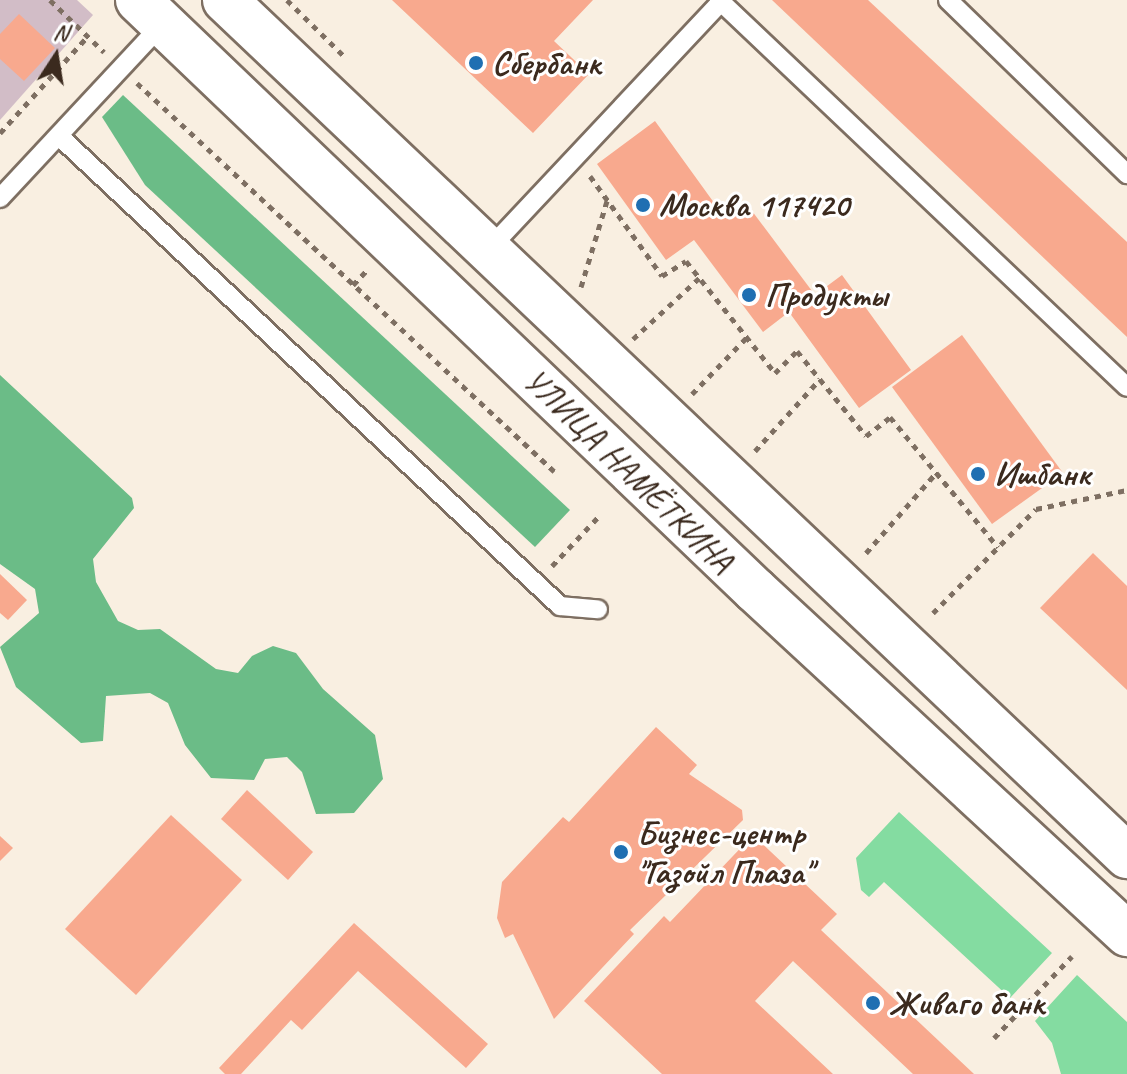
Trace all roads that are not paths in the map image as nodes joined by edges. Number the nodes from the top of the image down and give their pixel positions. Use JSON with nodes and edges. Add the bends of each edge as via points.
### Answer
{"nodes":[{"id":1,"x":225,"y":0,"type":"edge"},
{"id":2,"x":948,"y":0,"type":"edge"},
{"id":3,"x":720,"y":1,"type":"edge"},
{"id":4,"x":150,"y":12,"type":"edge"},
{"id":5,"x":59,"y":136,"type":"junction"},
{"id":6,"x":1124,"y":165,"type":"edge"},
{"id":7,"x":0,"y":198,"type":"edge"},
{"id":8,"x":486,"y":252,"type":"junction"},
{"id":9,"x":1127,"y":387,"type":"edge"},
{"id":10,"x":598,"y":609,"type":"dead end"},
{"id":11,"x":1127,"y":856,"type":"edge"},
{"id":12,"x":1127,"y":934,"type":"edge"}],
"edges":[{"from":1,"to":8,"type":"main road","name":"УЛИЦА НАМЁТКИНА"},
{"from":2,"to":6,"type":"lane"},
{"from":3,"to":8,"type":"lane"},
{"from":3,"to":9,"type":"lane"},
{"from":4,"to":5,"type":"lane","via":[[121,68]]},
{"from":4,"to":12,"type":"main road","name":"УЛИЦА НАМЁТКИНА","via":[[755,590]]},
{"from":5,"to":7,"type":"lane"},
{"from":5,"to":10,"type":"lane","via":[[560,606]]},
{"from":8,"to":11,"type":"main road","name":"УЛИЦА НАМЁТКИНА"}]}
